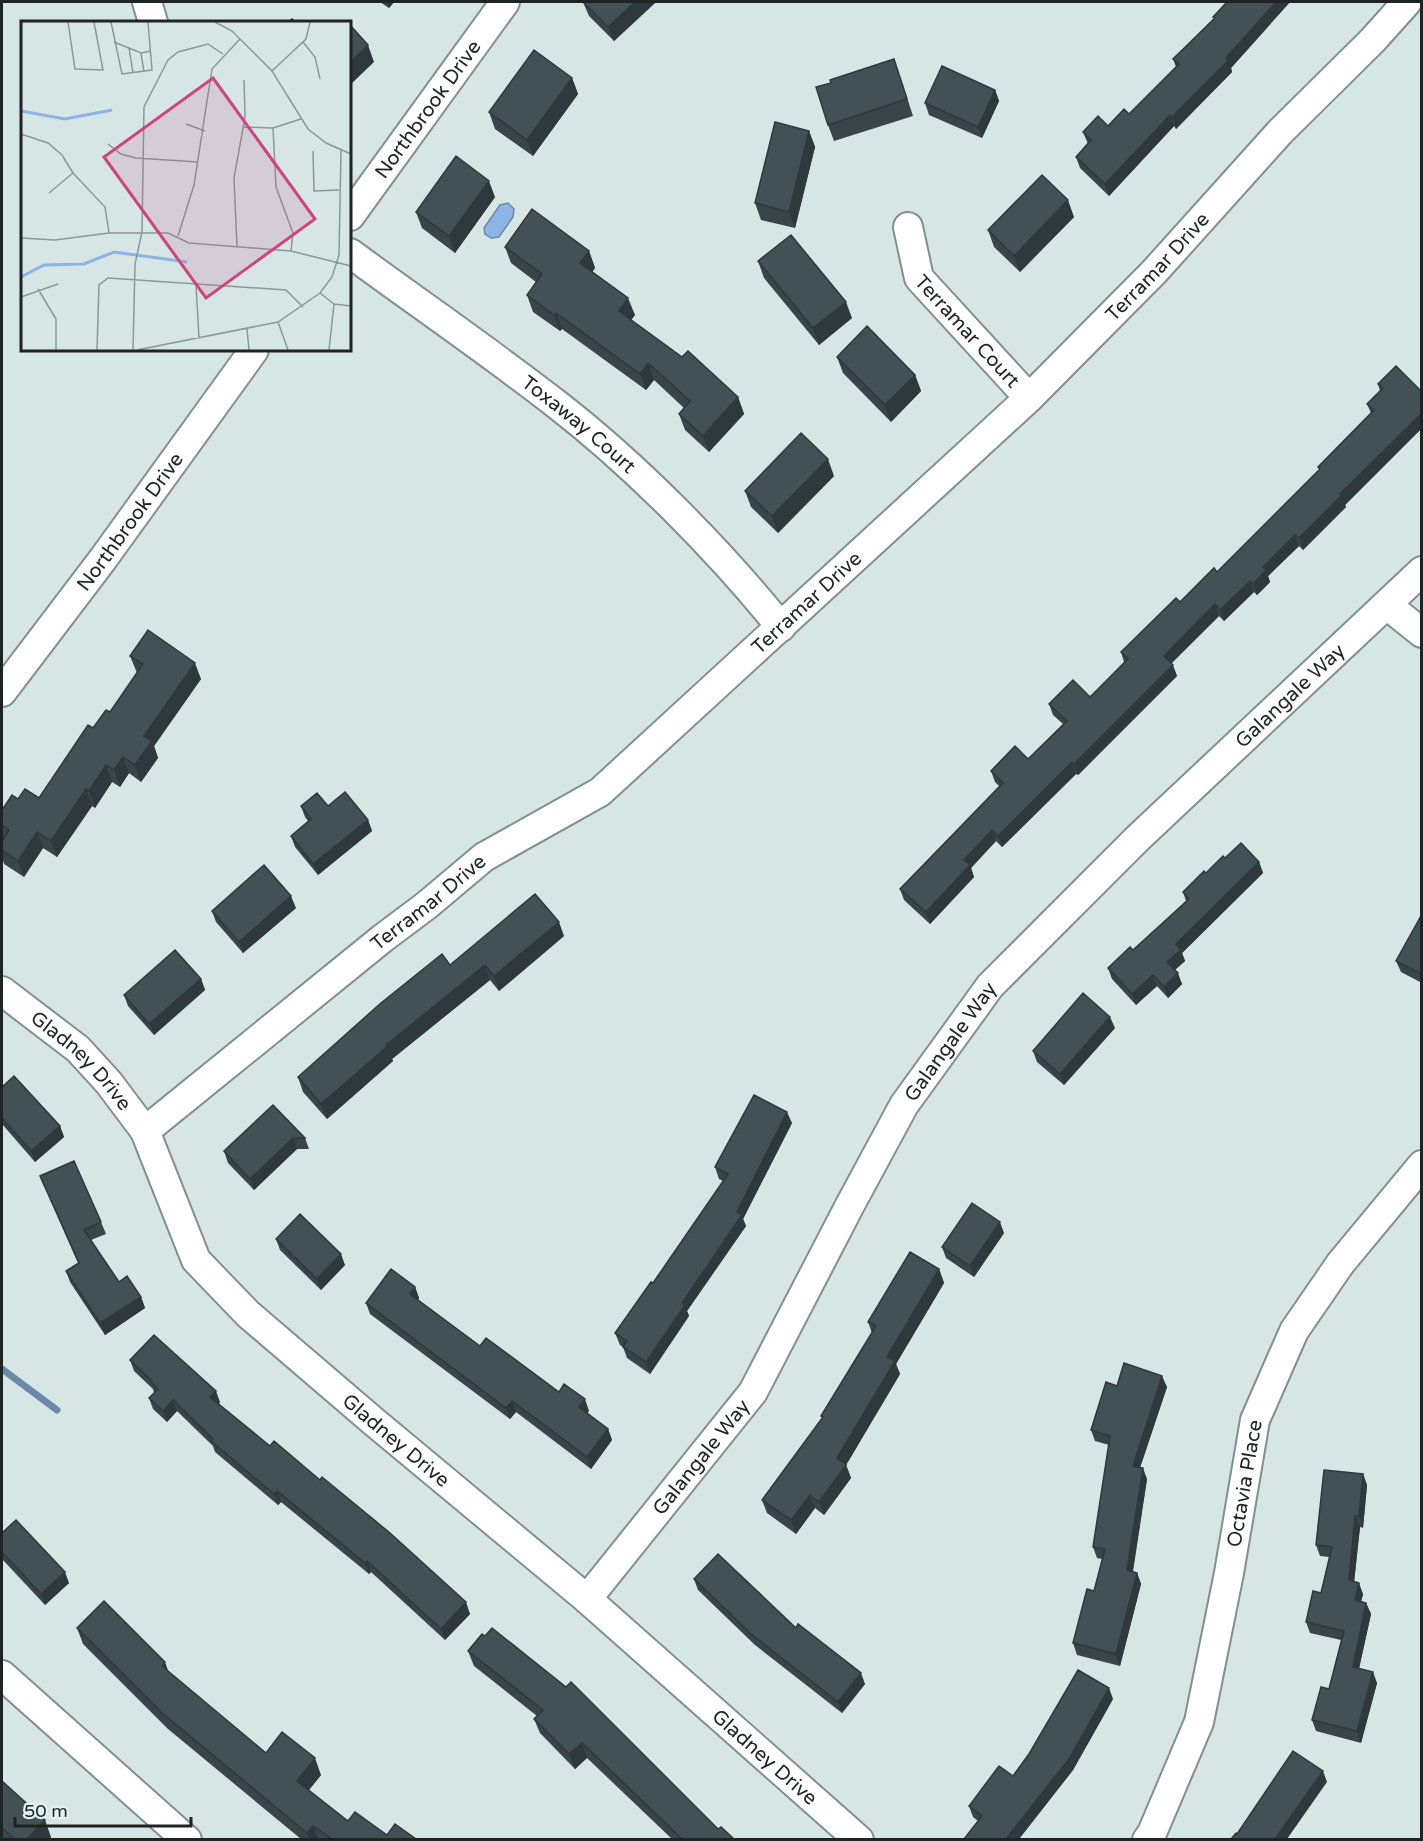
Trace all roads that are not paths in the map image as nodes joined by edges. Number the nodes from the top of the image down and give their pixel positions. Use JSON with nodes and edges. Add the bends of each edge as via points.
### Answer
{"nodes":[{"id":1,"x":147,"y":2,"type":"edge"},
{"id":2,"x":505,"y":2,"type":"edge"},
{"id":3,"x":1407,"y":2,"type":"edge"},
{"id":4,"x":153,"y":21,"type":"edge"},
{"id":5,"x":351,"y":215,"type":"edge"},
{"id":6,"x":908,"y":227,"type":"dead end"},
{"id":7,"x":351,"y":254,"type":"edge"},
{"id":8,"x":253,"y":351,"type":"edge"},
{"id":9,"x":1029,"y":398,"type":"junction"},
{"id":10,"x":1422,"y":571,"type":"edge"},
{"id":11,"x":1386,"y":605,"type":"junction"},
{"id":12,"x":781,"y":627,"type":"junction"},
{"id":13,"x":1422,"y":633,"type":"edge"},
{"id":14,"x":2,"y":692,"type":"edge"},
{"id":15,"x":2,"y":991,"type":"edge"},
{"id":16,"x":145,"y":1131,"type":"junction"},
{"id":17,"x":1422,"y":1165,"type":"edge"},
{"id":18,"x":587,"y":1599,"type":"junction"},
{"id":19,"x":2,"y":1675,"type":"edge"},
{"id":20,"x":188,"y":1839,"type":"edge"},
{"id":21,"x":859,"y":1839,"type":"edge"},
{"id":22,"x":1147,"y":1839,"type":"edge"}],
"edges":[{"from":1,"to":4,"type":"street"},
{"from":2,"to":5,"type":"street","name":"Northbrook Drive"},
{"from":3,"to":9,"type":"street","name":"Terramar Drive","via":[[1280,132],[1154,272]]},
{"from":6,"to":9,"type":"street","name":"Terramar Court","via":[[919,278]]},
{"from":7,"to":12,"type":"street","name":"Toxaway Court","via":[[596,436],[745,582]]},
{"from":8,"to":14,"type":"street","name":"Northbrook Drive"},
{"from":9,"to":12,"type":"street","name":"Terramar Drive"},
{"from":10,"to":11,"type":"street","name":"Galangale Way"},
{"from":11,"to":13,"type":"street"},
{"from":11,"to":18,"type":"street","name":"Galangale Way","via":[[1138,838],[990,987],[904,1105],[753,1392]]},
{"from":12,"to":16,"type":"street","name":"Terramar Drive","via":[[600,792],[484,857]]},
{"from":15,"to":16,"type":"street","name":"Gladney Drive","via":[[78,1049]]},
{"from":16,"to":18,"type":"street","name":"Gladney Drive","via":[[195,1260],[249,1314]]},
{"from":17,"to":22,"type":"street","name":"Octavia Place","via":[[1340,1264],[1294,1330],[1255,1420],[1199,1722]]},
{"from":18,"to":21,"type":"street","name":"Gladney Drive"},
{"from":19,"to":20,"type":"street"}]}
